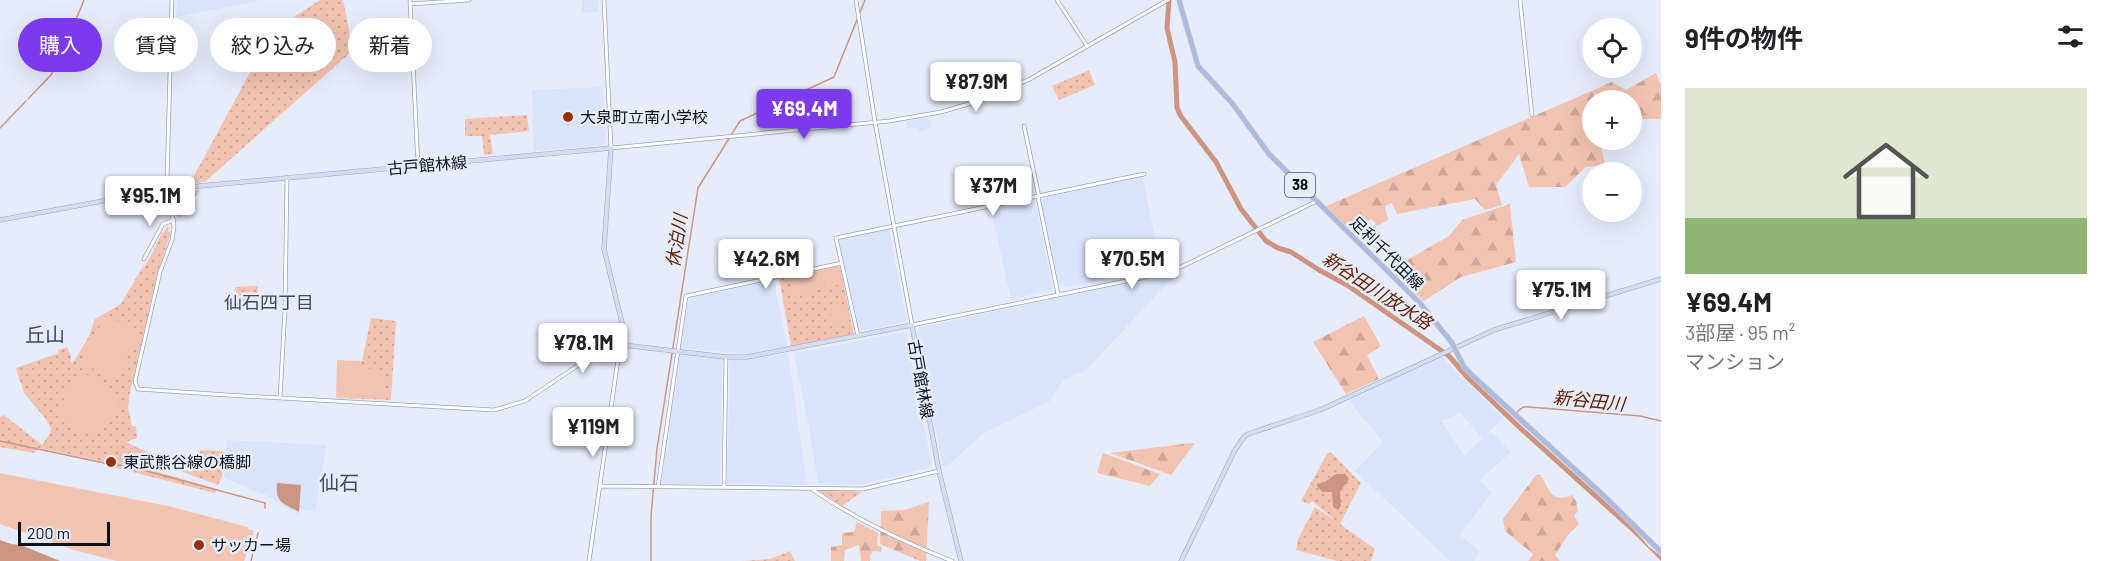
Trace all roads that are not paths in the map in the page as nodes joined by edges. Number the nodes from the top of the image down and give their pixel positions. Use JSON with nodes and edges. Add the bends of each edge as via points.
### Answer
{"nodes":[{"id":1,"x":172,"y":0,"type":"edge"},
{"id":2,"x":469,"y":0,"type":"edge"},
{"id":3,"x":604,"y":0,"type":"edge"},
{"id":4,"x":856,"y":0,"type":"edge"},
{"id":5,"x":1057,"y":0,"type":"edge"},
{"id":6,"x":1167,"y":0,"type":"edge"},
{"id":7,"x":1179,"y":0,"type":"edge"},
{"id":8,"x":1520,"y":0,"type":"edge"},
{"id":9,"x":410,"y":2,"type":"edge"},
{"id":10,"x":1087,"y":47,"type":"junction"},
{"id":11,"x":1532,"y":115,"type":"dead end"},
{"id":12,"x":875,"y":122,"type":"junction"},
{"id":13,"x":1024,"y":126,"type":"dead end"},
{"id":14,"x":611,"y":148,"type":"junction"},
{"id":15,"x":418,"y":166,"type":"junction"},
{"id":16,"x":1144,"y":174,"type":"dead end"},
{"id":17,"x":287,"y":178,"type":"junction"},
{"id":18,"x":168,"y":189,"type":"junction"},
{"id":19,"x":1038,"y":197,"type":"junction"},
{"id":20,"x":1317,"y":201,"type":"junction"},
{"id":21,"x":0,"y":220,"type":"edge"},
{"id":22,"x":174,"y":220,"type":"junction"},
{"id":23,"x":894,"y":226,"type":"junction"},
{"id":24,"x":144,"y":260,"type":"dead end"},
{"id":25,"x":842,"y":263,"type":"junction"},
{"id":26,"x":1661,"y":279,"type":"edge"},
{"id":27,"x":1058,"y":294,"type":"junction"},
{"id":28,"x":912,"y":325,"type":"junction"},
{"id":29,"x":858,"y":336,"type":"junction"},
{"id":30,"x":623,"y":345,"type":"junction"},
{"id":31,"x":1455,"y":348,"type":"junction"},
{"id":32,"x":677,"y":351,"type":"junction"},
{"id":33,"x":726,"y":357,"type":"junction"},
{"id":34,"x":280,"y":399,"type":"junction"},
{"id":35,"x":939,"y":471,"type":"junction"},
{"id":36,"x":600,"y":486,"type":"junction"},
{"id":37,"x":657,"y":487,"type":"junction"},
{"id":38,"x":724,"y":488,"type":"junction"},
{"id":39,"x":812,"y":489,"type":"junction"},
{"id":40,"x":1661,"y":552,"type":"edge"},
{"id":41,"x":589,"y":561,"type":"edge"},
{"id":42,"x":952,"y":561,"type":"edge"},
{"id":43,"x":961,"y":561,"type":"edge"},
{"id":44,"x":1181,"y":561,"type":"edge"}],
"edges":[{"from":1,"to":18,"type":"street"},
{"from":2,"to":9,"type":"street"},
{"from":3,"to":14,"type":"street"},
{"from":4,"to":12,"type":"street"},
{"from":5,"to":10,"type":"street"},
{"from":6,"to":10,"type":"street"},
{"from":7,"to":20,"type":"main road","name":"足利千代田線","number":"38","via":[[1198,66],[1233,103],[1269,154]]},
{"from":8,"to":11,"type":"street"},
{"from":9,"to":15,"type":"street"},
{"from":10,"to":12,"type":"street","via":[[982,100],[929,115]]},
{"from":12,"to":14,"type":"street"},
{"from":12,"to":23,"type":"street"},
{"from":13,"to":19,"type":"street"},
{"from":14,"to":15,"type":"main road","name":"古戸館林線"},
{"from":14,"to":30,"type":"main road","via":[[604,249],[621,319]]},
{"from":15,"to":17,"type":"main road","name":"古戸館林線"},
{"from":16,"to":19,"type":"street"},
{"from":17,"to":18,"type":"main road","name":"古戸館林線"},
{"from":17,"to":34,"type":"street"},
{"from":18,"to":21,"type":"main road","name":"古戸館林線"},
{"from":18,"to":22,"type":"street"},
{"from":19,"to":23,"type":"street"},
{"from":19,"to":27,"type":"street"},
{"from":20,"to":27,"type":"street","via":[[1165,273]]},
{"from":20,"to":31,"type":"main road","name":"足利千代田線","number":"38","via":[[1420,303]]},
{"from":22,"to":24,"type":"street","via":[[163,224]]},
{"from":22,"to":34,"type":"street","via":[[138,368],[137,387]]},
{"from":23,"to":25,"type":"street","via":[[836,238]]},
{"from":23,"to":28,"type":"street"},
{"from":25,"to":29,"type":"street"},
{"from":25,"to":32,"type":"street","via":[[686,296]]},
{"from":26,"to":31,"type":"main road","via":[[1494,330]]},
{"from":27,"to":28,"type":"street"},
{"from":28,"to":29,"type":"main road","name":"古戸館林線"},
{"from":28,"to":35,"type":"main road","name":"古戸館林線"},
{"from":29,"to":33,"type":"main road","name":"古戸館林線","via":[[759,356]]},
{"from":30,"to":32,"type":"main road","name":"古戸館林線"},
{"from":30,"to":34,"type":"street","via":[[592,356],[525,401],[500,409]]},
{"from":30,"to":36,"type":"street"},
{"from":31,"to":40,"type":"main road","name":"足利千代田線","number":"38","via":[[1474,377]]},
{"from":31,"to":44,"type":"main road","via":[[1320,410],[1246,435]]},
{"from":32,"to":33,"type":"main road","name":"古戸館林線"},
{"from":32,"to":37,"type":"street"},
{"from":33,"to":38,"type":"street"},
{"from":35,"to":39,"type":"street","via":[[863,489]]},
{"from":35,"to":43,"type":"main road","name":"古戸館林線"},
{"from":36,"to":37,"type":"street"},
{"from":36,"to":41,"type":"street"},
{"from":37,"to":38,"type":"street"},
{"from":38,"to":39,"type":"street"},
{"from":39,"to":42,"type":"street","via":[[889,534]]}]}
